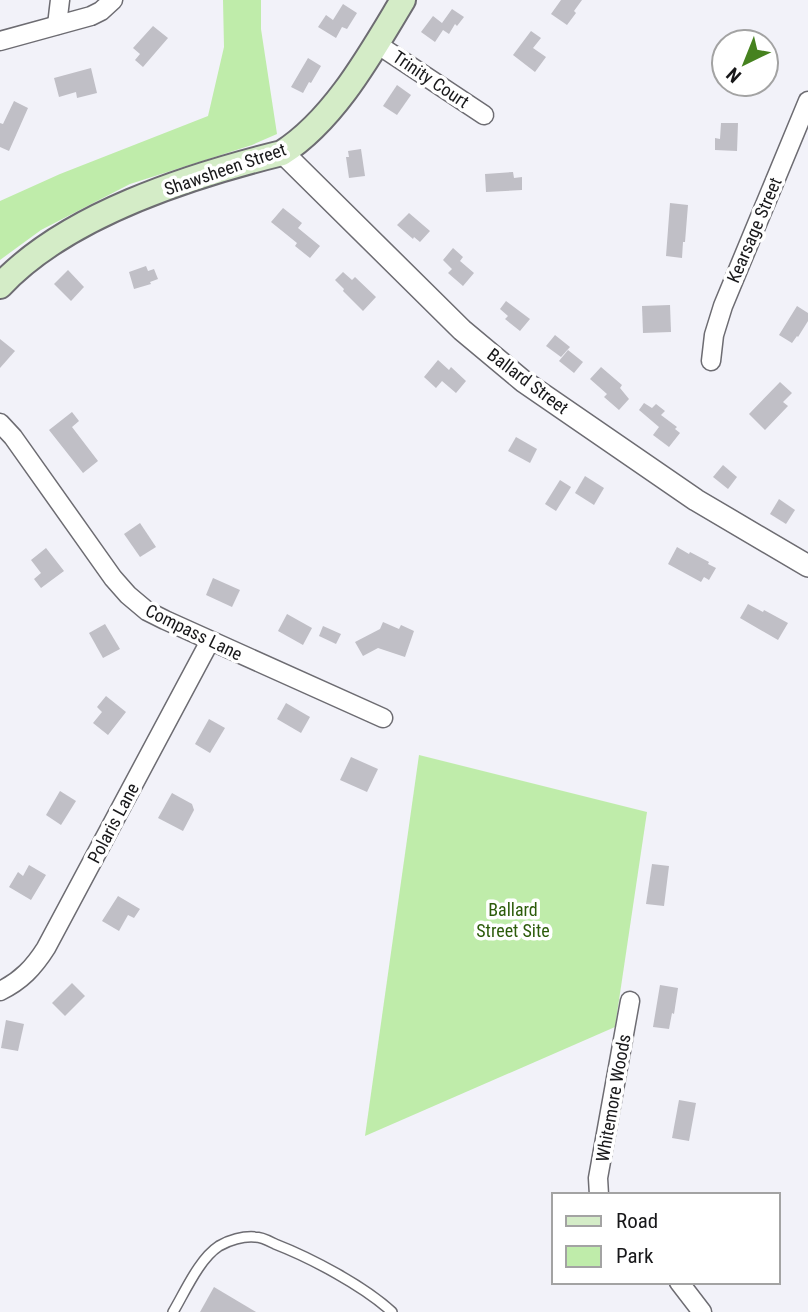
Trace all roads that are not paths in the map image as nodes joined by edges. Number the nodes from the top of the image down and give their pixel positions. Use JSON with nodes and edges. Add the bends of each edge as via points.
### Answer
{"nodes":[{"id":1,"x":60,"y":0,"type":"edge"},
{"id":2,"x":113,"y":0,"type":"edge"},
{"id":3,"x":403,"y":0,"type":"edge"},
{"id":4,"x":57,"y":25,"type":"junction"},
{"id":5,"x":0,"y":41,"type":"edge"},
{"id":6,"x":377,"y":44,"type":"junction"},
{"id":7,"x":808,"y":101,"type":"edge"},
{"id":8,"x":484,"y":115,"type":"dead end"},
{"id":9,"x":282,"y":152,"type":"junction"},
{"id":10,"x":0,"y":286,"type":"edge"},
{"id":11,"x":711,"y":361,"type":"dead end"},
{"id":12,"x":0,"y":423,"type":"edge"},
{"id":13,"x":808,"y":566,"type":"edge"},
{"id":14,"x":210,"y":641,"type":"junction"},
{"id":15,"x":383,"y":718,"type":"dead end"},
{"id":16,"x":0,"y":991,"type":"edge"},
{"id":17,"x":630,"y":1001,"type":"dead end"},
{"id":18,"x":599,"y":1193,"type":"edge"},
{"id":19,"x":681,"y":1284,"type":"edge"},
{"id":20,"x":173,"y":1312,"type":"edge"},
{"id":21,"x":392,"y":1312,"type":"edge"},
{"id":22,"x":702,"y":1312,"type":"edge"}],
"edges":[{"from":1,"to":4,"type":"street"},
{"from":2,"to":4,"type":"street","via":[[91,16]]},
{"from":3,"to":6,"type":"main road","name":"Shawsheen Street"},
{"from":4,"to":5,"type":"street"},
{"from":6,"to":8,"type":"street","name":"Trinity Court"},
{"from":6,"to":9,"type":"main road","name":"Shawsheen Street","via":[[316,126]]},
{"from":7,"to":11,"type":"street","name":"Kearsage Street","via":[[723,306]]},
{"from":9,"to":10,"type":"main road","name":"Shawsheen Street","via":[[173,185],[74,228]]},
{"from":9,"to":13,"type":"street","name":"Ballard Street","via":[[462,330],[523,381],[696,500]]},
{"from":12,"to":14,"type":"street","name":"Compass Lane","via":[[128,596],[147,611]]},
{"from":14,"to":15,"type":"street","name":"Compass Lane"},
{"from":14,"to":16,"type":"street","name":"Polaris Lane","via":[[50,942],[27,974]]},
{"from":17,"to":18,"type":"street","name":"Whitemore Woods"},
{"from":19,"to":22,"type":"street"},
{"from":20,"to":21,"type":"lane","via":[[211,1252],[234,1239],[256,1236],[346,1280]]}]}
